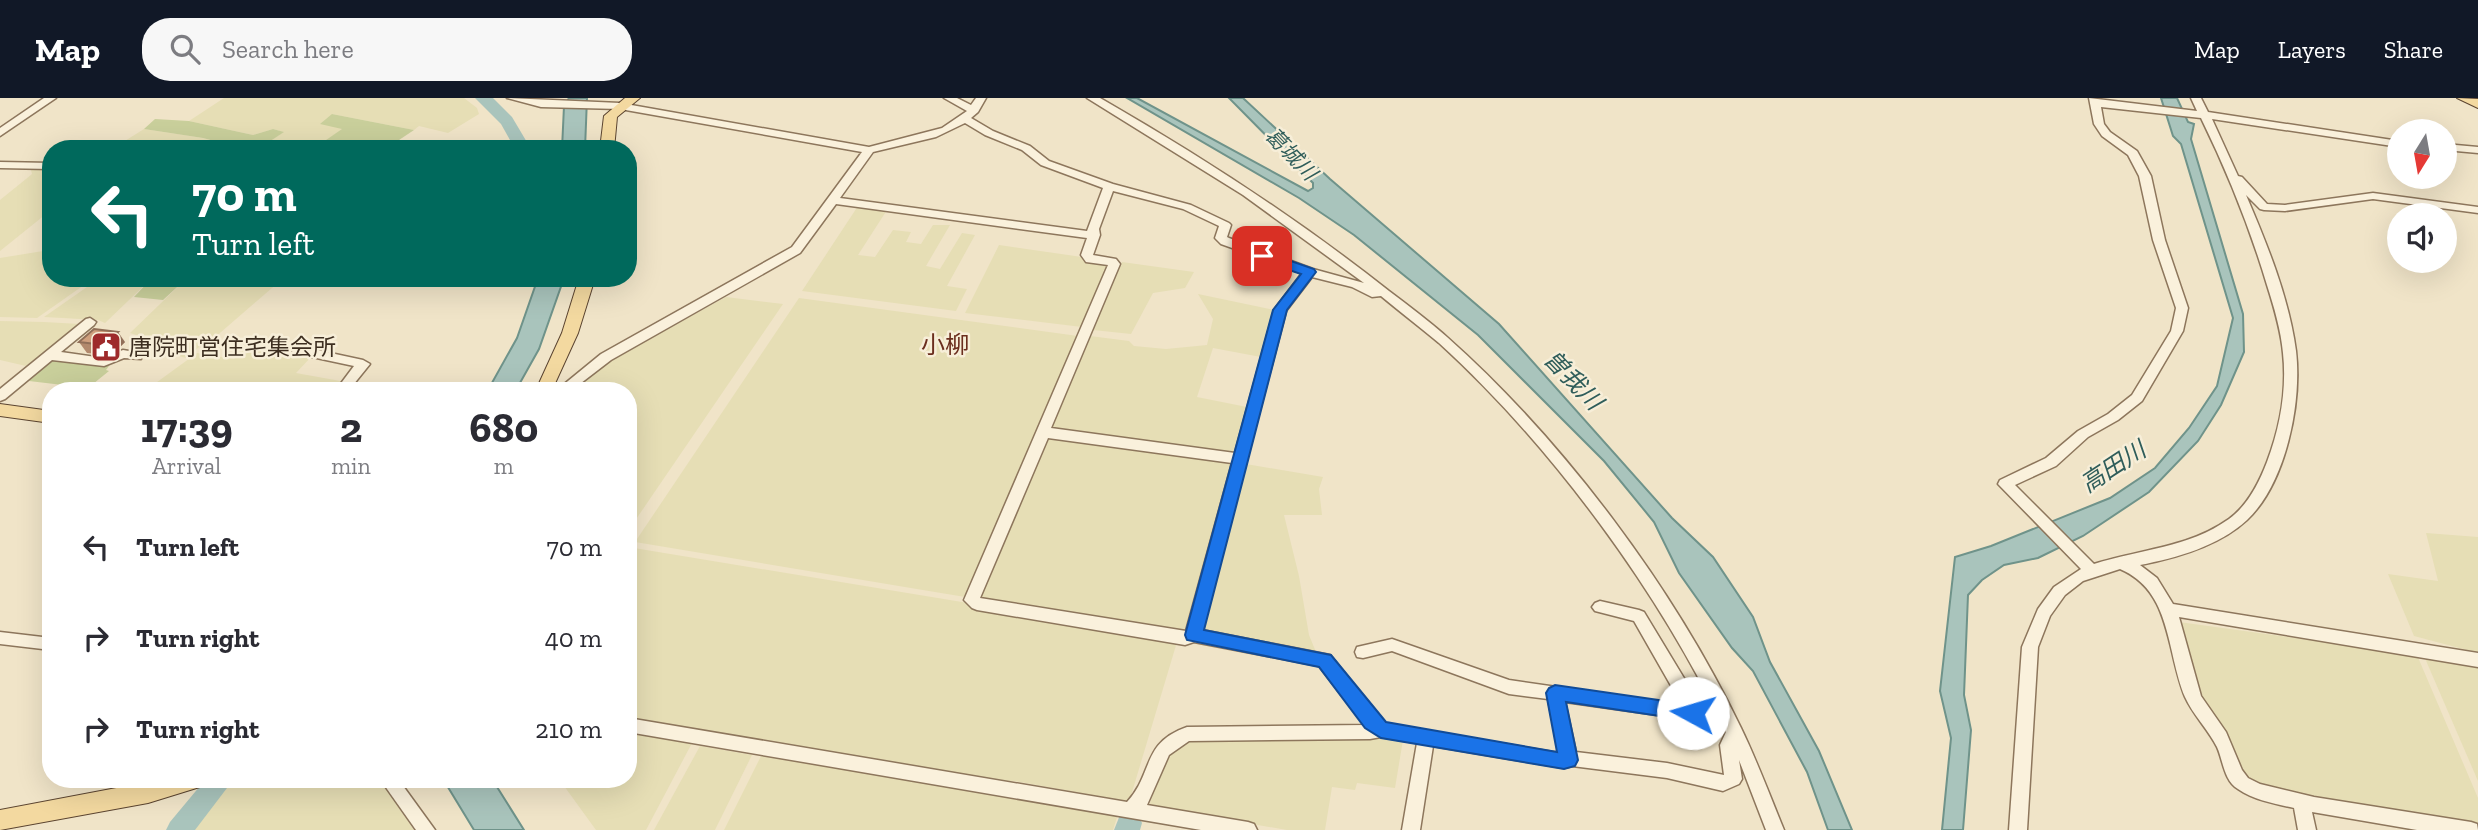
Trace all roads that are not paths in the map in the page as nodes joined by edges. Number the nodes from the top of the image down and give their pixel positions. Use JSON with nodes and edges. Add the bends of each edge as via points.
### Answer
{"nodes":[{"id":1,"x":51,"y":98,"type":"edge"},
{"id":2,"x":512,"y":98,"type":"edge"},
{"id":3,"x":633,"y":98,"type":"edge"},
{"id":4,"x":949,"y":98,"type":"edge"},
{"id":5,"x":981,"y":98,"type":"edge"},
{"id":6,"x":1092,"y":98,"type":"edge"},
{"id":7,"x":2196,"y":98,"type":"edge"},
{"id":8,"x":2464,"y":98,"type":"edge"},
{"id":9,"x":2095,"y":100,"type":"edge"},
{"id":10,"x":543,"y":101,"type":"edge"},
{"id":11,"x":2478,"y":104,"type":"edge"},
{"id":12,"x":2146,"y":105,"type":"edge"},
{"id":13,"x":620,"y":106,"type":"junction"},
{"id":14,"x":970,"y":115,"type":"junction"},
{"id":15,"x":2202,"y":115,"type":"junction"},
{"id":16,"x":0,"y":133,"type":"edge"},
{"id":17,"x":608,"y":140,"type":"edge"},
{"id":18,"x":2387,"y":142,"type":"edge"},
{"id":19,"x":2457,"y":149,"type":"edge"},
{"id":20,"x":869,"y":150,"type":"junction"},
{"id":21,"x":2478,"y":150,"type":"edge"},
{"id":22,"x":0,"y":165,"type":"edge"},
{"id":23,"x":42,"y":166,"type":"edge"},
{"id":24,"x":2229,"y":167,"type":"junction"},
{"id":25,"x":1109,"y":186,"type":"junction"},
{"id":26,"x":833,"y":200,"type":"junction"},
{"id":27,"x":2478,"y":210,"type":"edge"},
{"id":28,"x":1094,"y":235,"type":"junction"},
{"id":29,"x":1309,"y":272,"type":"junction"},
{"id":30,"x":584,"y":287,"type":"edge"},
{"id":31,"x":1394,"y":301,"type":"junction"},
{"id":32,"x":90,"y":322,"type":"dead end"},
{"id":33,"x":298,"y":350,"type":"dead end"},
{"id":34,"x":49,"y":355,"type":"junction"},
{"id":35,"x":136,"y":356,"type":"dead end"},
{"id":36,"x":348,"y":382,"type":"edge"},
{"id":37,"x":557,"y":382,"type":"edge"},
{"id":38,"x":564,"y":382,"type":"edge"},
{"id":39,"x":0,"y":396,"type":"edge"},
{"id":40,"x":0,"y":410,"type":"edge"},
{"id":41,"x":42,"y":415,"type":"edge"},
{"id":42,"x":1042,"y":432,"type":"junction"},
{"id":43,"x":1240,"y":459,"type":"junction"},
{"id":44,"x":2115,"y":562,"type":"junction"},
{"id":45,"x":2088,"y":566,"type":"junction"},
{"id":46,"x":1600,"y":607,"type":"dead end"},
{"id":47,"x":2167,"y":609,"type":"junction"},
{"id":48,"x":1194,"y":635,"type":"junction"},
{"id":49,"x":0,"y":638,"type":"edge"},
{"id":50,"x":42,"y":642,"type":"edge"},
{"id":51,"x":1363,"y":652,"type":"dead end"},
{"id":52,"x":2478,"y":660,"type":"edge"},
{"id":53,"x":1555,"y":693,"type":"junction"},
{"id":54,"x":637,"y":726,"type":"edge"},
{"id":55,"x":1381,"y":730,"type":"junction"},
{"id":56,"x":1735,"y":732,"type":"junction"},
{"id":57,"x":1426,"y":739,"type":"junction"},
{"id":58,"x":1569,"y":760,"type":"junction"},
{"id":59,"x":165,"y":788,"type":"edge"},
{"id":60,"x":395,"y":788,"type":"edge"},
{"id":61,"x":2301,"y":801,"type":"junction"},
{"id":62,"x":1132,"y":809,"type":"junction"},
{"id":63,"x":0,"y":820,"type":"edge"},
{"id":64,"x":426,"y":830,"type":"edge"},
{"id":65,"x":1248,"y":830,"type":"edge"},
{"id":66,"x":1411,"y":830,"type":"edge"},
{"id":67,"x":1775,"y":830,"type":"edge"},
{"id":68,"x":2018,"y":830,"type":"edge"},
{"id":69,"x":2307,"y":830,"type":"edge"},
{"id":70,"x":2471,"y":830,"type":"edge"}],
"edges":[{"from":1,"to":16,"type":"street"},
{"from":2,"to":10,"type":"street"},
{"from":3,"to":13,"type":"main road"},
{"from":4,"to":14,"type":"street"},
{"from":5,"to":14,"type":"street"},
{"from":6,"to":31,"type":"street","via":[[1273,209]]},
{"from":7,"to":15,"type":"street"},
{"from":8,"to":11,"type":"main road"},
{"from":9,"to":12,"type":"street"},
{"from":9,"to":45,"type":"street","via":[[2099,124],[2133,153],[2145,176],[2159,240],[2182,308],[2177,331],[2137,398],[2051,462],[2005,484]]},
{"from":10,"to":13,"type":"street","via":[[559,106]]},
{"from":12,"to":15,"type":"street"},
{"from":13,"to":17,"type":"main road","via":[[611,116]]},
{"from":13,"to":20,"type":"street"},
{"from":14,"to":20,"type":"street","via":[[944,132]]},
{"from":14,"to":25,"type":"street","via":[[989,133],[1027,148],[1045,163]]},
{"from":15,"to":18,"type":"street"},
{"from":15,"to":24,"type":"street"},
{"from":19,"to":21,"type":"street"},
{"from":20,"to":26,"type":"street"},
{"from":22,"to":23,"type":"street"},
{"from":24,"to":27,"type":"street","via":[[2263,207],[2373,196]]},
{"from":24,"to":44,"type":"street","via":[[2286,333],[2287,415],[2274,470],[2245,514],[2202,541]]},
{"from":25,"to":28,"type":"street"},
{"from":25,"to":29,"type":"street","via":[[1210,216],[1225,225],[1221,238],[1225,241]]},
{"from":26,"to":28,"type":"street"},
{"from":26,"to":38,"type":"street","via":[[796,250]]},
{"from":28,"to":42,"type":"street","via":[[1087,255],[1114,264]]},
{"from":29,"to":31,"type":"street","via":[[1356,284]]},
{"from":29,"to":43,"type":"street","via":[[1280,310]]},
{"from":30,"to":37,"type":"main road"},
{"from":31,"to":56,"type":"street","via":[[1482,379],[1608,526],[1691,650]]},
{"from":32,"to":34,"type":"street"},
{"from":33,"to":36,"type":"street","via":[[363,364]]},
{"from":34,"to":35,"type":"street","via":[[104,362],[123,354]]},
{"from":34,"to":39,"type":"street"},
{"from":40,"to":41,"type":"main road"},
{"from":42,"to":43,"type":"street"},
{"from":42,"to":48,"type":"street","via":[[972,600],[1185,639]]},
{"from":43,"to":48,"type":"street"},
{"from":44,"to":45,"type":"street"},
{"from":44,"to":47,"type":"street","via":[[2148,577]]},
{"from":45,"to":68,"type":"street","via":[[2055,594],[2037,622],[2030,647]]},
{"from":46,"to":53,"type":"street","via":[[1639,616],[1693,713]]},
{"from":47,"to":52,"type":"street"},
{"from":47,"to":61,"type":"street","via":[[2191,694],[2217,729],[2239,781]]},
{"from":48,"to":55,"type":"street","via":[[1324,660]]},
{"from":49,"to":50,"type":"street"},
{"from":51,"to":53,"type":"street","via":[[1403,647],[1509,687]]},
{"from":53,"to":58,"type":"street"},
{"from":54,"to":62,"type":"street"},
{"from":55,"to":57,"type":"street"},
{"from":55,"to":62,"type":"street","via":[[1186,734],[1169,741],[1159,753],[1141,802]]},
{"from":56,"to":58,"type":"street","via":[[1728,745],[1733,779],[1723,783],[1646,766]]},
{"from":56,"to":67,"type":"street"},
{"from":57,"to":58,"type":"street"},
{"from":57,"to":66,"type":"street"},
{"from":59,"to":63,"type":"main road"},
{"from":60,"to":64,"type":"street"},
{"from":61,"to":69,"type":"street"},
{"from":61,"to":70,"type":"street"},
{"from":62,"to":65,"type":"street"}]}
